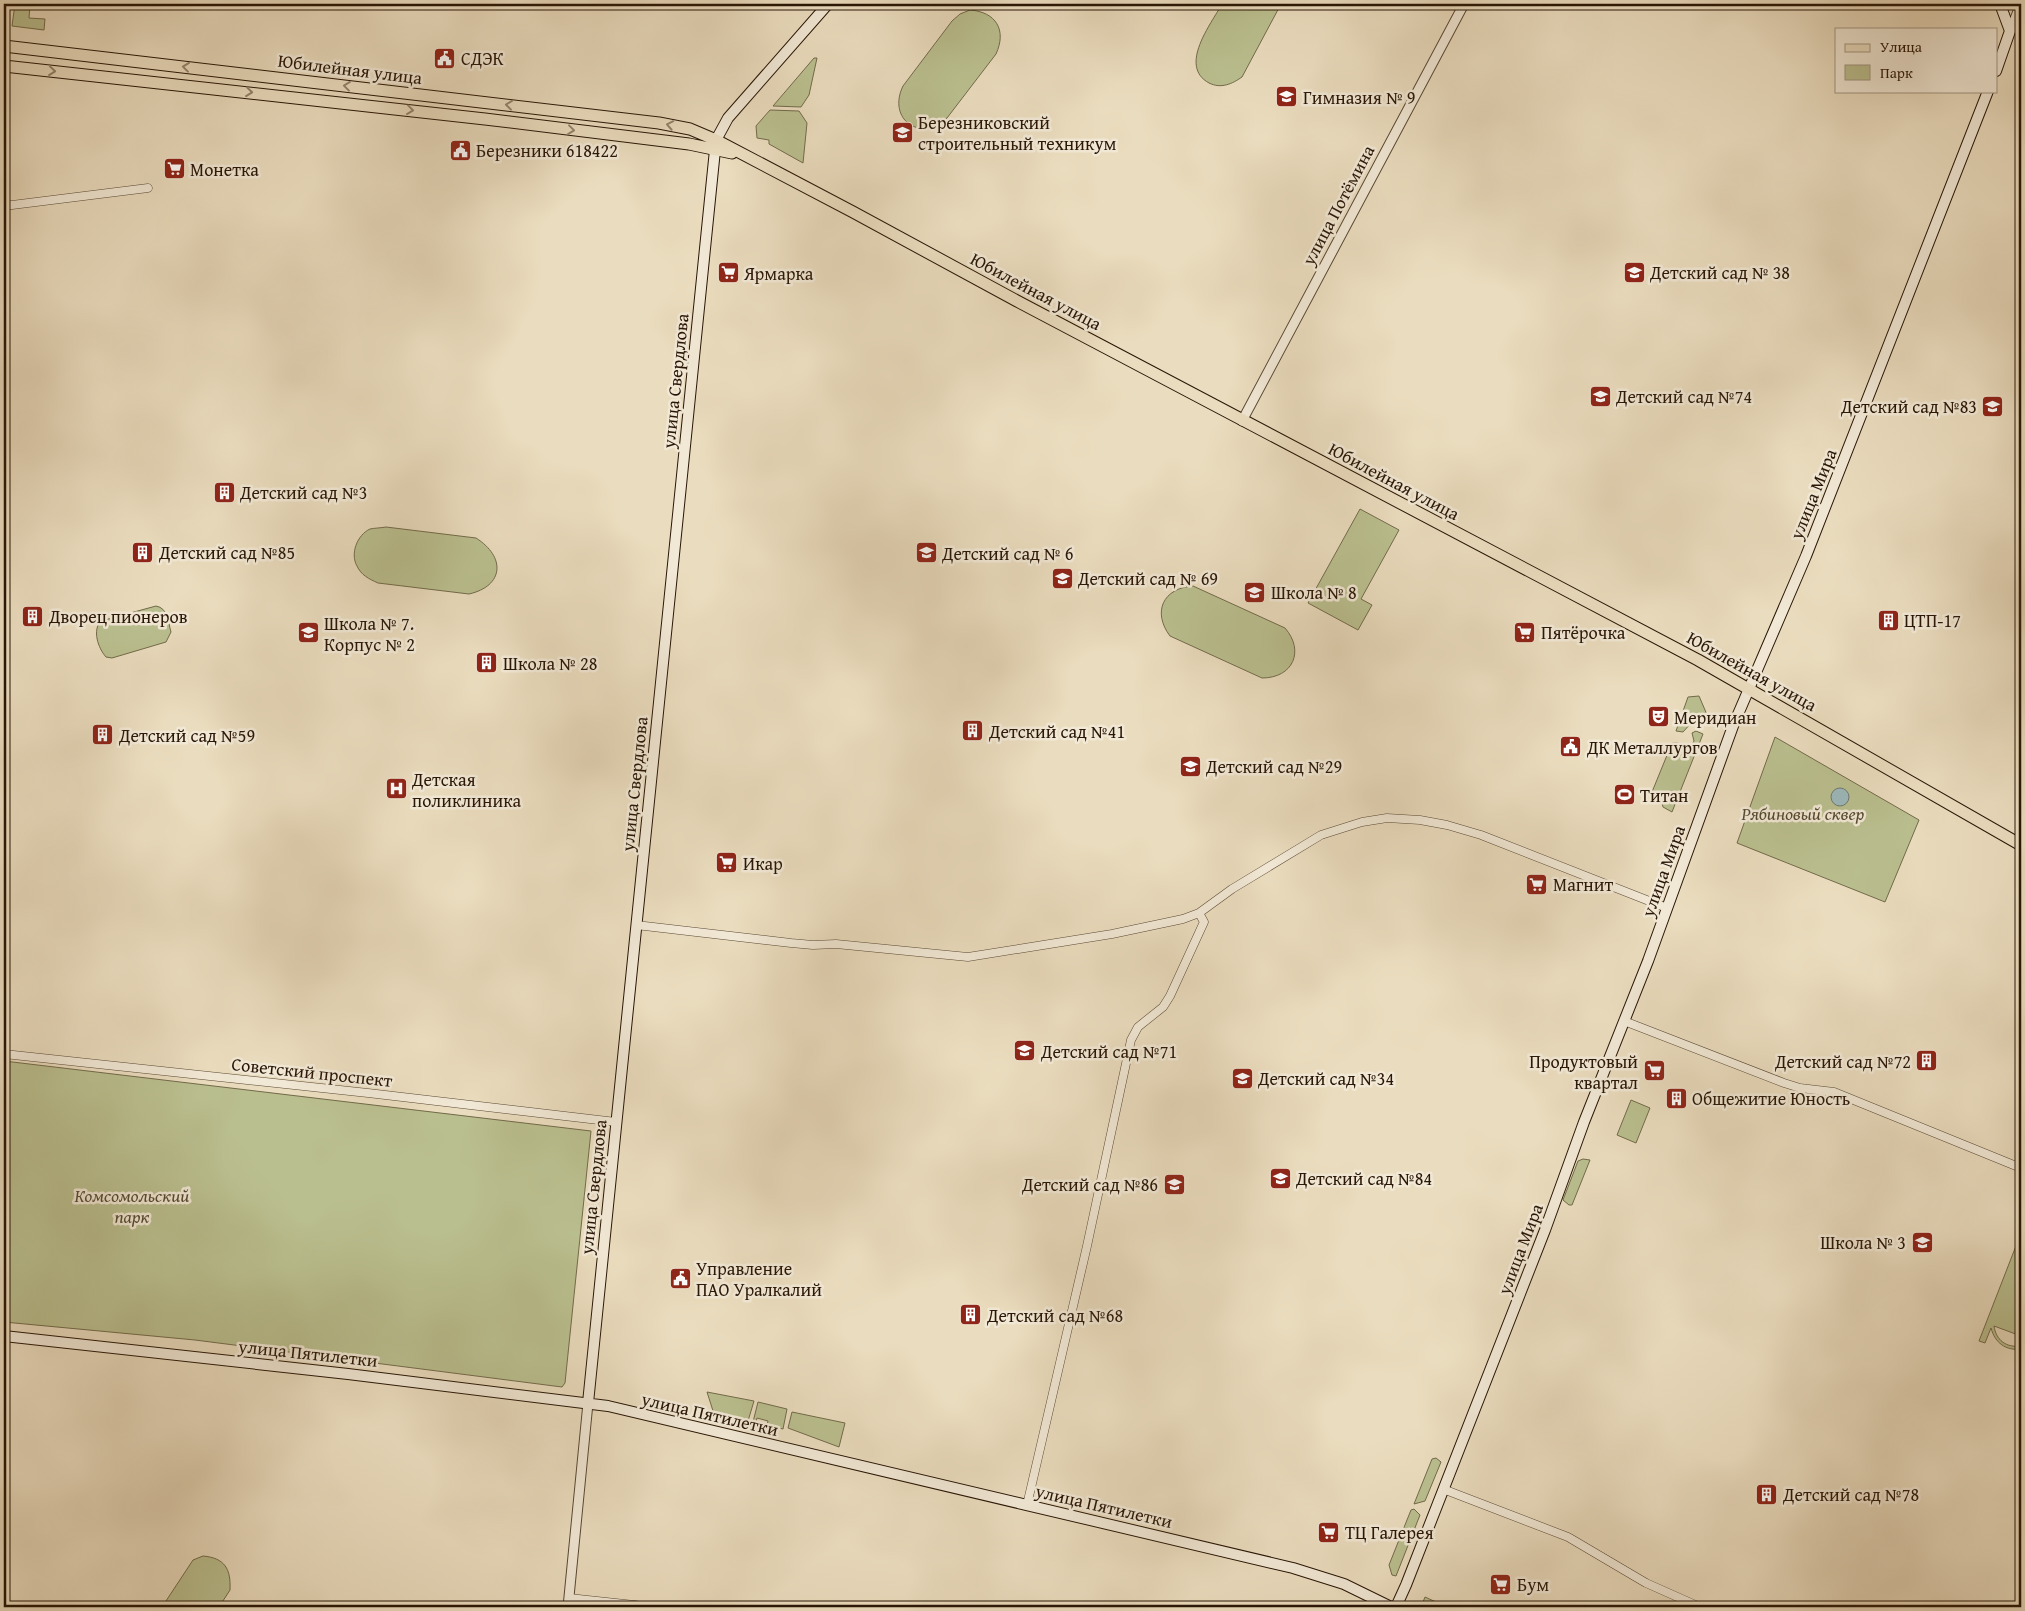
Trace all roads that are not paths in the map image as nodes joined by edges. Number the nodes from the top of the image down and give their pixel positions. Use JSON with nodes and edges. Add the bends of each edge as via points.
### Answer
{"nodes":[{"id":1,"x":828,"y":4,"type":"edge"},
{"id":2,"x":1464,"y":4,"type":"edge"},
{"id":3,"x":2000,"y":4,"type":"edge"},
{"id":4,"x":2021,"y":4,"type":"edge"},
{"id":5,"x":2010,"y":31,"type":"junction"},
{"id":6,"x":4,"y":46,"type":"edge"},
{"id":7,"x":1998,"y":65,"type":"edge"},
{"id":8,"x":4,"y":66,"type":"edge"},
{"id":9,"x":1988,"y":92,"type":"edge"},
{"id":10,"x":716,"y":145,"type":"junction"},
{"id":11,"x":148,"y":188,"type":"dead end"},
{"id":12,"x":4,"y":206,"type":"edge"},
{"id":13,"x":1242,"y":421,"type":"junction"},
{"id":14,"x":1748,"y":688,"type":"junction"},
{"id":15,"x":2021,"y":845,"type":"edge"},
{"id":16,"x":1667,"y":908,"type":"junction"},
{"id":17,"x":1199,"y":913,"type":"junction"},
{"id":18,"x":636,"y":925,"type":"junction"},
{"id":19,"x":1624,"y":1021,"type":"junction"},
{"id":20,"x":4,"y":1054,"type":"edge"},
{"id":21,"x":616,"y":1122,"type":"junction"},
{"id":22,"x":2021,"y":1168,"type":"edge"},
{"id":23,"x":4,"y":1336,"type":"edge"},
{"id":24,"x":588,"y":1403,"type":"junction"},
{"id":25,"x":1443,"y":1489,"type":"junction"},
{"id":26,"x":1028,"y":1505,"type":"junction"},
{"id":27,"x":568,"y":1602,"type":"edge"},
{"id":28,"x":1385,"y":1606,"type":"edge"},
{"id":29,"x":653,"y":1607,"type":"edge"},
{"id":30,"x":1396,"y":1607,"type":"edge"},
{"id":31,"x":1700,"y":1607,"type":"edge"}],
"edges":[{"from":1,"to":10,"type":"main road","name":"улица Свердлова","via":[[728,118]]},
{"from":2,"to":13,"type":"street","name":"улица Потёмина"},
{"from":3,"to":5,"type":"main road"},
{"from":4,"to":5,"type":"street"},
{"from":5,"to":7,"type":"main road"},
{"from":10,"to":6,"type":"main road","name":"Юбилейная улица","one_way":true,"via":[[690,129],[659,122]]},
{"from":8,"to":10,"type":"main road","name":"Юбилейная улица","one_way":true},
{"from":9,"to":14,"type":"main road","name":"улица Мира","via":[[1810,547]]},
{"from":10,"to":13,"type":"main road","name":"Юбилейная улица","via":[[746,155]]},
{"from":10,"to":18,"type":"main road","name":"улица Свердлова"},
{"from":11,"to":12,"type":"street"},
{"from":13,"to":14,"type":"main road","name":"Юбилейная улица"},
{"from":14,"to":15,"type":"main road","name":"Юбилейная улица"},
{"from":14,"to":16,"type":"main road","name":"улица Мира"},
{"from":16,"to":17,"type":"street","via":[[1481,835],[1420,820],[1387,818],[1320,835]]},
{"from":16,"to":19,"type":"main road","name":"улица Мира"},
{"from":17,"to":18,"type":"street","via":[[1112,934],[968,957],[791,943]]},
{"from":17,"to":26,"type":"street","via":[[1204,922],[1170,996],[1163,1007],[1138,1027],[1132,1040]]},
{"from":18,"to":21,"type":"main road","name":"улица Свердлова"},
{"from":19,"to":22,"type":"street","via":[[1784,1083],[1834,1092]]},
{"from":19,"to":25,"type":"main road","name":"улица Мира"},
{"from":20,"to":21,"type":"street","name":"Советский проспект"},
{"from":21,"to":24,"type":"main road","name":"улица Свердлова"},
{"from":23,"to":24,"type":"main road","name":"улица Пятилетки"},
{"from":24,"to":26,"type":"main road","name":"улица Пятилетки"},
{"from":24,"to":27,"type":"street","name":"улица Свердлова"},
{"from":25,"to":30,"type":"main road","name":"улица Мира"},
{"from":25,"to":31,"type":"street","via":[[1568,1537],[1646,1583]]},
{"from":26,"to":28,"type":"main road","name":"улица Пятилетки","via":[[1292,1568],[1344,1584]]},
{"from":27,"to":29,"type":"street"}]}
